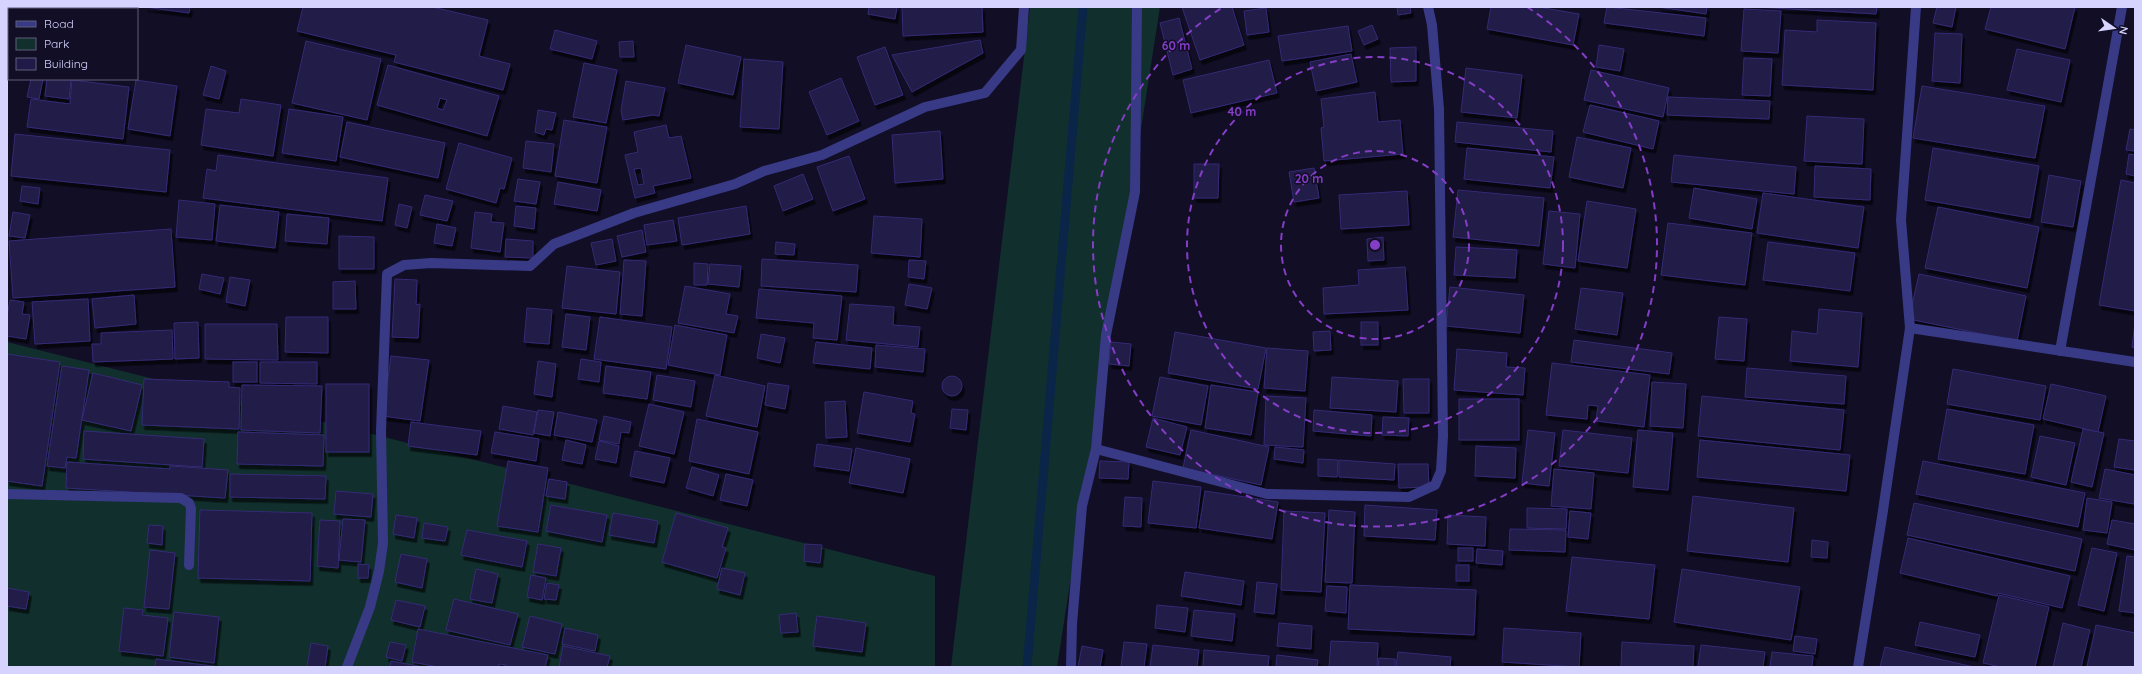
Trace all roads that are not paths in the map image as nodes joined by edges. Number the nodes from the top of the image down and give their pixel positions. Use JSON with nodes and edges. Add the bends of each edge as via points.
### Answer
{"nodes":[{"id":1,"x":1024,"y":7,"type":"edge"},
{"id":2,"x":1137,"y":7,"type":"edge"},
{"id":3,"x":1428,"y":7,"type":"edge"},
{"id":4,"x":1916,"y":7,"type":"edge"},
{"id":5,"x":2122,"y":7,"type":"edge"},
{"id":6,"x":1910,"y":328,"type":"junction"},
{"id":7,"x":2060,"y":351,"type":"junction"},
{"id":8,"x":2135,"y":362,"type":"edge"},
{"id":9,"x":1096,"y":449,"type":"junction"},
{"id":10,"x":7,"y":494,"type":"edge"},
{"id":11,"x":189,"y":565,"type":"dead end"},
{"id":12,"x":347,"y":667,"type":"edge"},
{"id":13,"x":1072,"y":667,"type":"edge"},
{"id":14,"x":1858,"y":667,"type":"edge"}],
"edges":[{"from":1,"to":12,"type":"street","via":[[1022,50],[985,93],[925,107],[822,155],[634,213],[554,244],[530,266],[431,263],[404,265],[387,274],[381,431],[383,543],[370,607]]},
{"from":2,"to":9,"type":"street","via":[[1135,192],[1106,336]]},
{"from":3,"to":9,"type":"street","via":[[1439,109],[1443,436],[1442,471],[1435,485],[1409,497],[1267,494]]},
{"from":4,"to":6,"type":"street","via":[[1901,220]]},
{"from":5,"to":7,"type":"street"},
{"from":6,"to":7,"type":"street"},
{"from":6,"to":14,"type":"street"},
{"from":7,"to":8,"type":"street"},
{"from":9,"to":13,"type":"street","via":[[1082,506],[1072,624]]},
{"from":10,"to":11,"type":"street","via":[[180,498],[189,503],[191,508]]}]}
